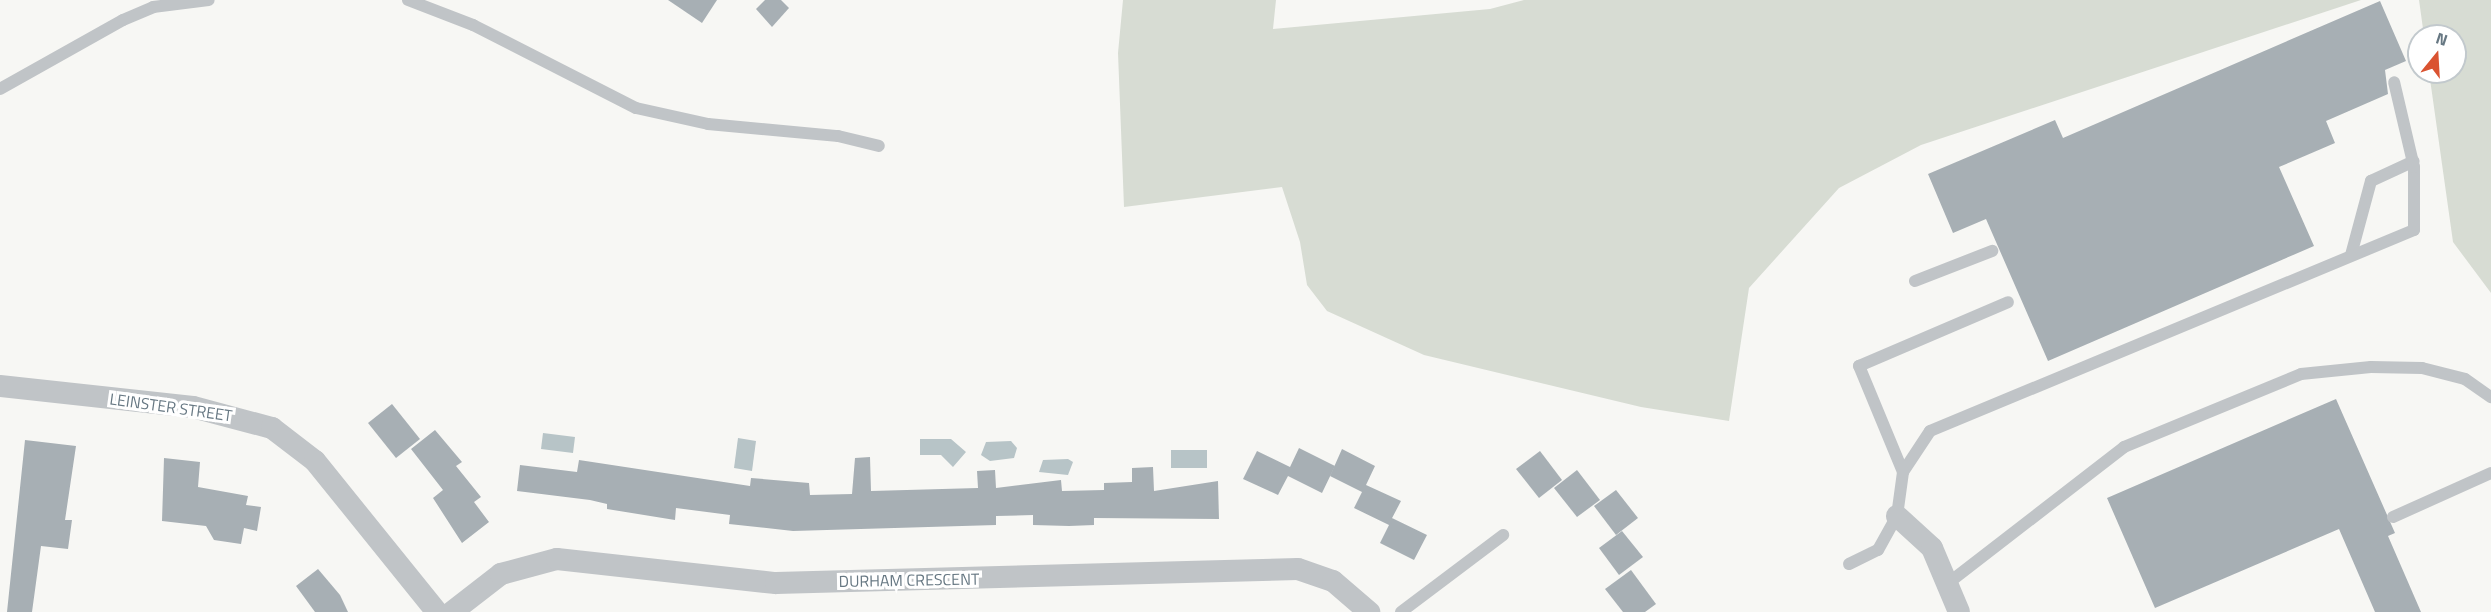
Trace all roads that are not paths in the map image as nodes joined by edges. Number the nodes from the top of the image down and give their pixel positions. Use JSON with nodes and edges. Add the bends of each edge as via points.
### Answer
{"nodes":[{"id":1,"x":209,"y":0,"type":"edge"},
{"id":2,"x":408,"y":0,"type":"edge"},
{"id":3,"x":2394,"y":82,"type":"dead end"},
{"id":4,"x":0,"y":89,"type":"edge"},
{"id":5,"x":879,"y":146,"type":"dead end"},
{"id":6,"x":2414,"y":161,"type":"junction"},
{"id":7,"x":1992,"y":251,"type":"dead end"},
{"id":8,"x":2351,"y":255,"type":"junction"},
{"id":9,"x":1915,"y":281,"type":"dead end"},
{"id":10,"x":2008,"y":302,"type":"dead end"},
{"id":11,"x":0,"y":386,"type":"edge"},
{"id":12,"x":2491,"y":397,"type":"edge"},
{"id":13,"x":1903,"y":472,"type":"junction"},
{"id":14,"x":2491,"y":473,"type":"edge"},
{"id":15,"x":1897,"y":516,"type":"junction"},
{"id":16,"x":2393,"y":517,"type":"dead end"},
{"id":17,"x":1503,"y":535,"type":"dead end"},
{"id":18,"x":1849,"y":564,"type":"dead end"},
{"id":19,"x":1947,"y":584,"type":"junction"},
{"id":20,"x":437,"y":612,"type":"edge"},
{"id":21,"x":452,"y":612,"type":"edge"},
{"id":22,"x":1369,"y":612,"type":"edge"},
{"id":23,"x":1401,"y":612,"type":"edge"},
{"id":24,"x":1959,"y":612,"type":"edge"}],
"edges":[{"from":1,"to":4,"type":"lane","via":[[153,7]]},
{"from":2,"to":5,"type":"lane","via":[[473,25],[636,108],[708,124],[838,136]]},
{"from":3,"to":6,"type":"lane"},
{"from":6,"to":8,"type":"lane","via":[[2371,181]]},
{"from":6,"to":8,"type":"lane","via":[[2414,230]]},
{"from":7,"to":9,"type":"lane"},
{"from":8,"to":13,"type":"lane","via":[[1930,431]]},
{"from":10,"to":13,"type":"lane","via":[[1859,366]]},
{"from":11,"to":20,"type":"street","name":"LEINSTER STREET","via":[[193,407],[272,428],[327,474]]},
{"from":12,"to":19,"type":"lane","via":[[2465,379],[2422,368],[2371,367],[2301,374],[2124,447]]},
{"from":13,"to":15,"type":"lane"},
{"from":14,"to":16,"type":"lane"},
{"from":15,"to":18,"type":"lane","via":[[1878,550]]},
{"from":15,"to":19,"type":"street","via":[[1932,548]]},
{"from":17,"to":23,"type":"lane"},
{"from":19,"to":24,"type":"street"},
{"from":21,"to":22,"type":"street","name":"DURHAM CRESCENT","via":[[501,574],[557,559],[776,583],[1299,569],[1333,582]]}]}
